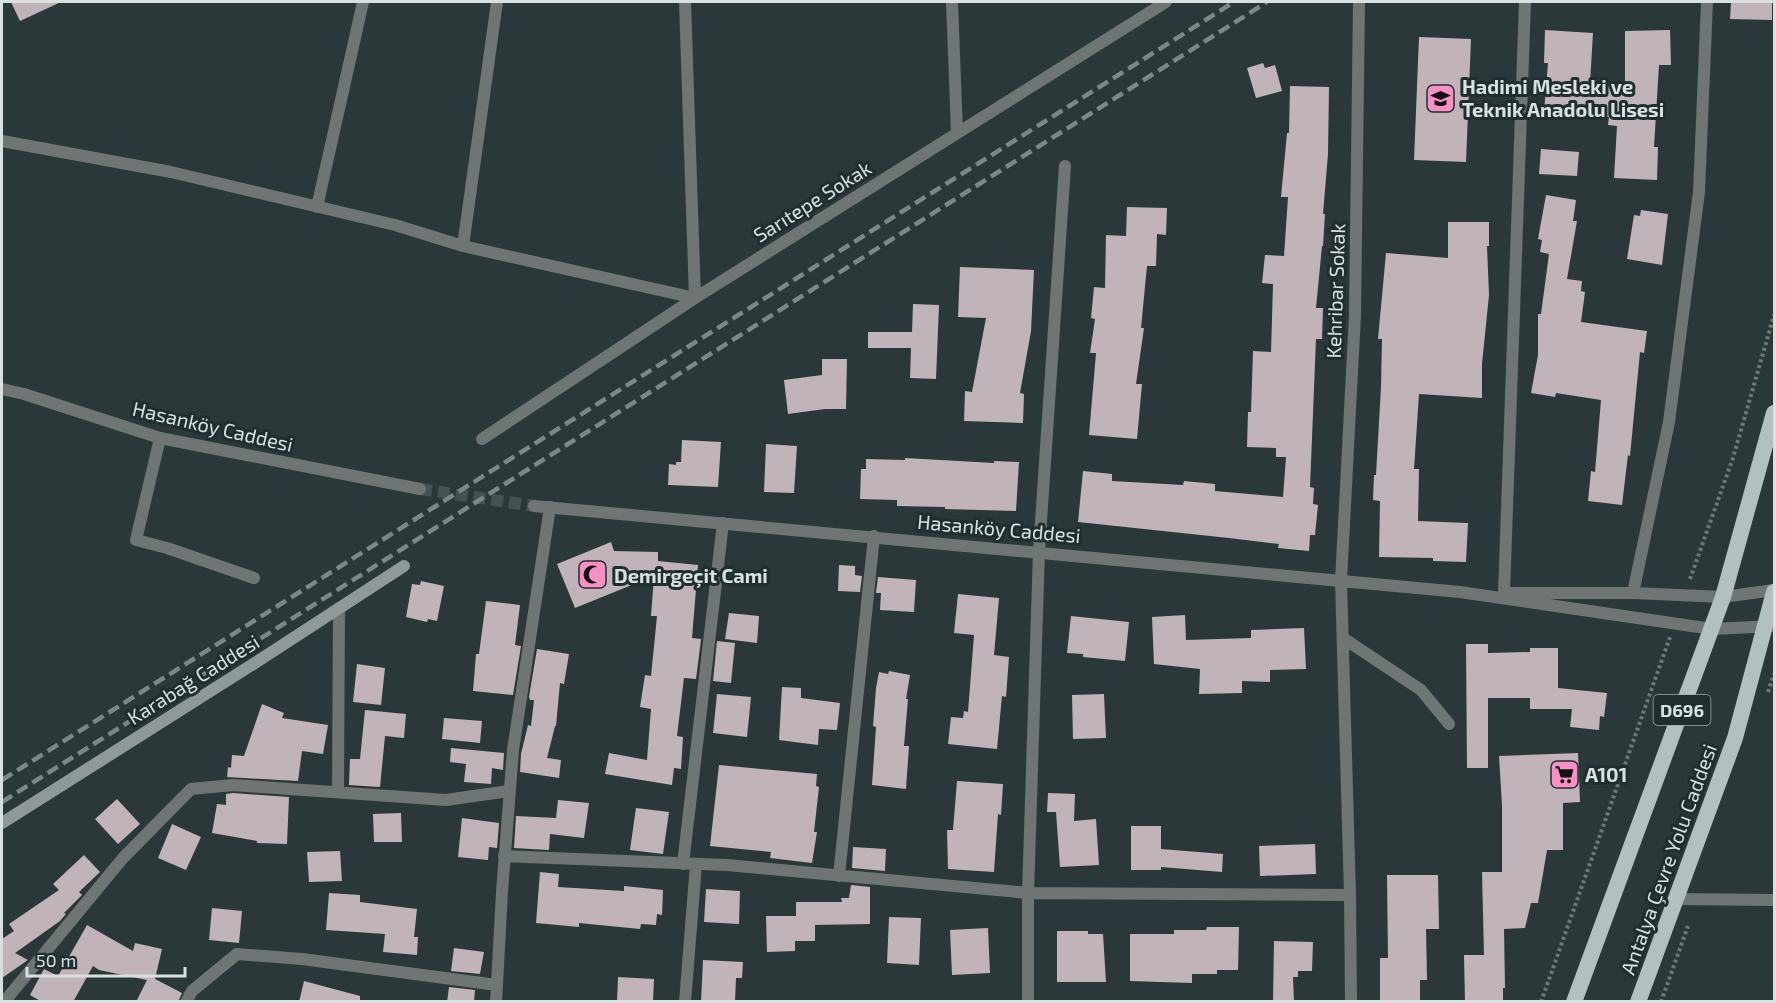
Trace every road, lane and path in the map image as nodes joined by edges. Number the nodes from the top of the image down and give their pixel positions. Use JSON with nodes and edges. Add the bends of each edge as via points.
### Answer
{"nodes":[{"id":1,"x":361,"y":2,"type":"edge"},
{"id":2,"x":497,"y":2,"type":"edge"},
{"id":3,"x":685,"y":2,"type":"edge"},
{"id":4,"x":952,"y":2,"type":"edge"},
{"id":5,"x":1166,"y":2,"type":"edge"},
{"id":6,"x":1359,"y":2,"type":"edge"},
{"id":7,"x":1525,"y":2,"type":"edge"},
{"id":8,"x":1707,"y":2,"type":"edge"},
{"id":9,"x":957,"y":133,"type":"junction"},
{"id":10,"x":2,"y":141,"type":"edge"},
{"id":11,"x":1065,"y":166,"type":"dead end"},
{"id":12,"x":317,"y":207,"type":"junction"},
{"id":13,"x":464,"y":246,"type":"junction"},
{"id":14,"x":695,"y":298,"type":"junction"},
{"id":15,"x":1774,"y":315,"type":"edge"},
{"id":16,"x":2,"y":389,"type":"edge"},
{"id":17,"x":1774,"y":413,"type":"edge"},
{"id":18,"x":160,"y":438,"type":"junction"},
{"id":19,"x":482,"y":439,"type":"dead end"},
{"id":20,"x":420,"y":489,"type":"tunnel mouth"},
{"id":21,"x":534,"y":506,"type":"tunnel mouth"},
{"id":22,"x":550,"y":507,"type":"junction"},
{"id":23,"x":723,"y":523,"type":"junction"},
{"id":24,"x":874,"y":536,"type":"junction"},
{"id":25,"x":1039,"y":551,"type":"junction"},
{"id":26,"x":404,"y":566,"type":"dead end"},
{"id":27,"x":254,"y":578,"type":"dead end"},
{"id":28,"x":1341,"y":580,"type":"junction"},
{"id":29,"x":1774,"y":591,"type":"edge"},
{"id":30,"x":1460,"y":592,"type":"junction"},
{"id":31,"x":1504,"y":593,"type":"junction"},
{"id":32,"x":1633,"y":593,"type":"junction"},
{"id":33,"x":1684,"y":596,"type":"junction"},
{"id":34,"x":1723,"y":597,"type":"junction"},
{"id":35,"x":339,"y":609,"type":"junction"},
{"id":36,"x":1675,"y":624,"type":"junction"},
{"id":37,"x":1770,"y":626,"type":"edge"},
{"id":38,"x":1712,"y":629,"type":"junction"},
{"id":39,"x":1343,"y":638,"type":"junction"},
{"id":40,"x":1449,"y":724,"type":"dead end"},
{"id":41,"x":509,"y":791,"type":"junction"},
{"id":42,"x":338,"y":792,"type":"junction"},
{"id":43,"x":2,"y":822,"type":"edge"},
{"id":44,"x":504,"y":856,"type":"junction"},
{"id":45,"x":689,"y":864,"type":"junction"},
{"id":46,"x":839,"y":876,"type":"junction"},
{"id":47,"x":1028,"y":893,"type":"junction"},
{"id":48,"x":1350,"y":895,"type":"junction"},
{"id":49,"x":1676,"y":899,"type":"junction"},
{"id":50,"x":1774,"y":900,"type":"edge"},
{"id":51,"x":497,"y":985,"type":"junction"},
{"id":52,"x":3,"y":1001,"type":"edge"},
{"id":53,"x":186,"y":1002,"type":"edge"},
{"id":54,"x":496,"y":1002,"type":"edge"},
{"id":55,"x":685,"y":1002,"type":"edge"},
{"id":56,"x":1028,"y":1002,"type":"edge"},
{"id":57,"x":1351,"y":1002,"type":"edge"},
{"id":58,"x":1541,"y":1002,"type":"edge"},
{"id":59,"x":1574,"y":1002,"type":"edge"},
{"id":60,"x":1638,"y":1002,"type":"edge"}],
"edges":[{"from":1,"to":12,"type":"street"},
{"from":2,"to":13,"type":"street"},
{"from":3,"to":14,"type":"street"},
{"from":4,"to":9,"type":"street"},
{"from":5,"to":9,"type":"street","name":"Sarıtepe Sokak"},
{"from":6,"to":28,"type":"street","name":"Kehribar Sokak","via":[[1355,315]]},
{"from":7,"to":31,"type":"street"},
{"from":8,"to":32,"type":"street","via":[[1699,192],[1669,422]]},
{"from":9,"to":14,"type":"street","name":"Sarıtepe Sokak"},
{"from":10,"to":12,"type":"street","via":[[171,172]]},
{"from":11,"to":25,"type":"street"},
{"from":12,"to":13,"type":"street"},
{"from":13,"to":14,"type":"street"},
{"from":14,"to":19,"type":"street","name":"Sarıtepe Sokak"},
{"from":15,"to":33,"type":"path","via":[[1733,458]]},
{"from":16,"to":18,"type":"street","name":"Hasanköy Caddesi"},
{"from":17,"to":34,"type":"highway","name":"Antalya Çevre Yolu Caddesi","number":"D696"},
{"from":18,"to":20,"type":"street","name":"Hasanköy Caddesi"},
{"from":18,"to":27,"type":"street","via":[[136,540]]},
{"from":21,"to":22,"type":"street","name":"Hasanköy Caddesi"},
{"from":22,"to":23,"type":"street","name":"Hasanköy Caddesi"},
{"from":22,"to":41,"type":"street"},
{"from":23,"to":24,"type":"street","name":"Hasanköy Caddesi"},
{"from":23,"to":45,"type":"street"},
{"from":24,"to":25,"type":"street","name":"Hasanköy Caddesi"},
{"from":24,"to":46,"type":"street"},
{"from":25,"to":28,"type":"street","name":"Hasanköy Caddesi"},
{"from":25,"to":47,"type":"street"},
{"from":26,"to":35,"type":"main road","name":"Karabağ Caddesi"},
{"from":28,"to":30,"type":"street","name":"Hasanköy Caddesi"},
{"from":28,"to":39,"type":"street","name":"Kehribar Sokak"},
{"from":29,"to":34,"type":"street"},
{"from":29,"to":37,"type":"highway","name":"Antalya Çevre Yolu Caddesi","number":"D696"},
{"from":30,"to":31,"type":"street"},
{"from":30,"to":36,"type":"street"},
{"from":31,"to":32,"type":"street"},
{"from":32,"to":33,"type":"street"},
{"from":33,"to":34,"type":"street"},
{"from":34,"to":38,"type":"highway","name":"Antalya Çevre Yolu Caddesi","number":"D696"},
{"from":35,"to":42,"type":"street"},
{"from":35,"to":43,"type":"main road","name":"Karabağ Caddesi"},
{"from":36,"to":38,"type":"street"},
{"from":36,"to":58,"type":"path"},
{"from":37,"to":38,"type":"street"},
{"from":37,"to":49,"type":"highway","name":"Antalya Çevre Yolu Caddesi","number":"D696","via":[[1735,738]]},
{"from":38,"to":59,"type":"highway","name":"Antalya Çevre Yolu Caddesi","number":"D696"},
{"from":39,"to":40,"type":"street","via":[[1421,690]]},
{"from":39,"to":48,"type":"street","name":"Kehribar Sokak"},
{"from":41,"to":42,"type":"street","via":[[446,800]]},
{"from":41,"to":44,"type":"street"},
{"from":42,"to":52,"type":"street","via":[[233,785],[191,789],[123,858]]},
{"from":44,"to":45,"type":"street"},
{"from":44,"to":51,"type":"street"},
{"from":45,"to":46,"type":"street"},
{"from":45,"to":55,"type":"street"},
{"from":46,"to":47,"type":"street"},
{"from":47,"to":48,"type":"street"},
{"from":47,"to":56,"type":"street"},
{"from":48,"to":57,"type":"street","name":"Kehribar Sokak"},
{"from":49,"to":50,"type":"street"},
{"from":49,"to":60,"type":"highway","name":"Antalya Çevre Yolu Caddesi","number":"D696"},
{"from":51,"to":53,"type":"street","via":[[237,954],[192,991]]},
{"from":51,"to":54,"type":"street"}]}
